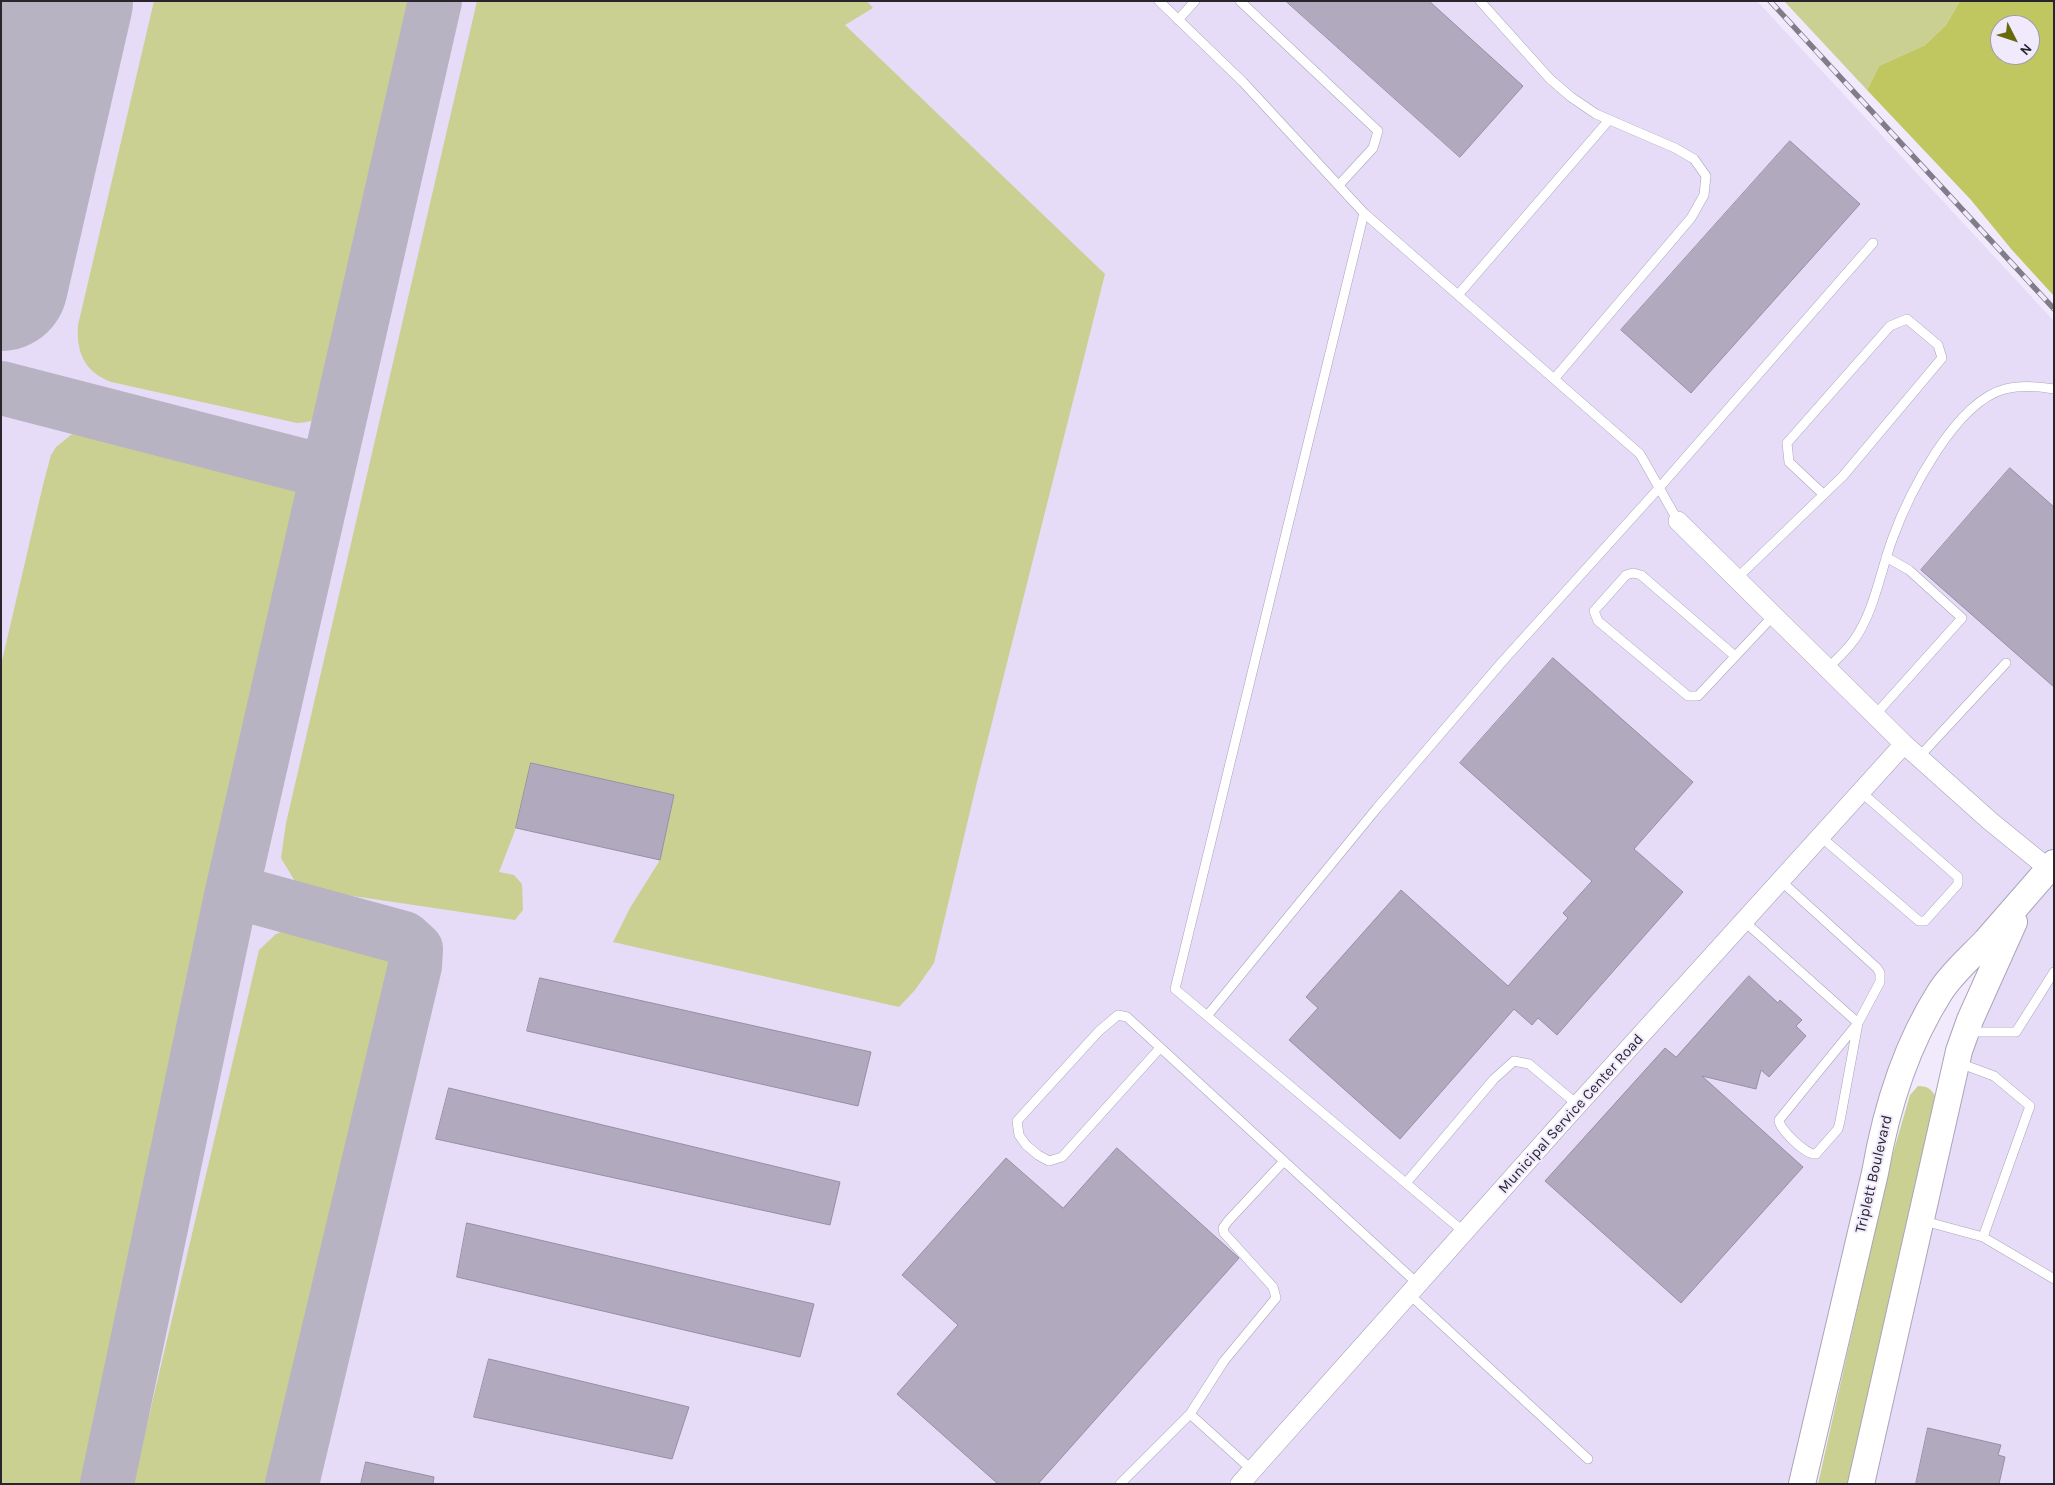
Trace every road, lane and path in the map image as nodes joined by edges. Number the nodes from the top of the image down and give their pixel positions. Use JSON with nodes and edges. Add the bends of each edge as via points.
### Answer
{"nodes":[{"id":1,"x":1159,"y":1,"type":"edge"},
{"id":2,"x":1195,"y":1,"type":"edge"},
{"id":3,"x":1240,"y":1,"type":"edge"},
{"id":4,"x":1480,"y":1,"type":"edge"},
{"id":5,"x":1178,"y":20,"type":"junction"},
{"id":6,"x":1609,"y":120,"type":"junction"},
{"id":7,"x":1339,"y":185,"type":"junction"},
{"id":8,"x":1364,"y":213,"type":"junction"},
{"id":9,"x":1874,"y":244,"type":"dead end"},
{"id":10,"x":1458,"y":295,"type":"junction"},
{"id":11,"x":1554,"y":379,"type":"junction"},
{"id":12,"x":2054,"y":389,"type":"edge"},
{"id":13,"x":1659,"y":488,"type":"junction"},
{"id":14,"x":1823,"y":494,"type":"junction"},
{"id":15,"x":1678,"y":521,"type":"joint"},
{"id":16,"x":1886,"y":557,"type":"junction"},
{"id":17,"x":1737,"y":578,"type":"junction"},
{"id":18,"x":1774,"y":615,"type":"junction"},
{"id":19,"x":1735,"y":656,"type":"junction"},
{"id":20,"x":2006,"y":663,"type":"dead end"},
{"id":21,"x":1828,"y":668,"type":"junction"},
{"id":22,"x":1875,"y":714,"type":"junction"},
{"id":23,"x":1904,"y":744,"type":"junction"},
{"id":24,"x":1919,"y":757,"type":"junction"},
{"id":25,"x":1861,"y":792,"type":"junction"},
{"id":26,"x":1821,"y":837,"type":"junction"},
{"id":27,"x":2051,"y":866,"type":"edge"},
{"id":28,"x":1781,"y":881,"type":"junction"},
{"id":29,"x":2023,"y":900,"type":"junction"},
{"id":30,"x":1744,"y":922,"type":"junction"},
{"id":31,"x":2054,"y":972,"type":"edge"},
{"id":32,"x":1207,"y":1016,"type":"junction"},
{"id":33,"x":1858,"y":1023,"type":"junction"},
{"id":34,"x":1966,"y":1032,"type":"junction"},
{"id":35,"x":1160,"y":1048,"type":"junction"},
{"id":36,"x":1956,"y":1062,"type":"junction"},
{"id":37,"x":1578,"y":1106,"type":"junction"},
{"id":38,"x":1284,"y":1161,"type":"junction"},
{"id":39,"x":1406,"y":1183,"type":"junction"},
{"id":40,"x":1920,"y":1220,"type":"junction"},
{"id":41,"x":1464,"y":1232,"type":"junction"},
{"id":42,"x":1983,"y":1237,"type":"junction"},
{"id":43,"x":2054,"y":1279,"type":"edge"},
{"id":44,"x":1414,"y":1289,"type":"junction"},
{"id":45,"x":1190,"y":1414,"type":"junction"},
{"id":46,"x":1588,"y":1459,"type":"dead end"},
{"id":47,"x":1246,"y":1477,"type":"edge"},
{"id":48,"x":1120,"y":1484,"type":"edge"},
{"id":49,"x":1802,"y":1484,"type":"edge"},
{"id":50,"x":1861,"y":1484,"type":"edge"}],
"edges":[{"from":1,"to":5,"type":"lane"},
{"from":2,"to":5,"type":"lane"},
{"from":3,"to":7,"type":"lane","via":[[1378,131],[1373,148]]},
{"from":4,"to":6,"type":"lane","via":[[1550,79],[1577,102]]},
{"from":5,"to":7,"type":"lane","via":[[1242,82]]},
{"from":6,"to":10,"type":"lane"},
{"from":6,"to":11,"type":"lane","via":[[1694,159],[1706,176],[1704,195],[1691,218]]},
{"from":7,"to":8,"type":"lane"},
{"from":8,"to":10,"type":"lane"},
{"from":8,"to":32,"type":"lane","via":[[1175,989]]},
{"from":9,"to":13,"type":"lane"},
{"from":10,"to":11,"type":"lane"},
{"from":11,"to":13,"type":"lane","via":[[1640,454]]},
{"from":12,"to":16,"type":"lane","via":[[2033,386],[2003,389],[1978,403],[1929,460],[1910,495]]},
{"from":13,"to":15,"type":"lane"},
{"from":13,"to":32,"type":"lane","via":[[1389,793]]},
{"from":14,"to":14,"type":"lane","via":[[1843,476],[1942,358],[1938,345],[1907,319],[1890,326],[1787,443],[1790,462]]},
{"from":14,"to":17,"type":"lane"},
{"from":15,"to":17,"type":"street"},
{"from":16,"to":21,"type":"lane","via":[[1867,614],[1854,640]]},
{"from":16,"to":22,"type":"lane","via":[[1909,570],[1962,618]]},
{"from":17,"to":18,"type":"street"},
{"from":18,"to":19,"type":"lane"},
{"from":18,"to":21,"type":"street"},
{"from":19,"to":19,"type":"lane","via":[[1698,696],[1688,696],[1598,621],[1594,611],[1626,575],[1641,575]]},
{"from":20,"to":24,"type":"lane"},
{"from":21,"to":22,"type":"street"},
{"from":22,"to":23,"type":"street"},
{"from":23,"to":24,"type":"street"},
{"from":23,"to":25,"type":"street","name":"Municipal Service Center Road"},
{"from":24,"to":27,"type":"street","via":[[1990,820]]},
{"from":25,"to":26,"type":"street","name":"Municipal Service Center Road"},
{"from":25,"to":26,"type":"lane","via":[[1958,877],[1958,884],[1925,920],[1919,921]]},
{"from":26,"to":28,"type":"street","name":"Municipal Service Center Road"},
{"from":27,"to":29,"type":"main road","name":"Triplett Boulevard"},
{"from":28,"to":30,"type":"street","name":"Municipal Service Center Road"},
{"from":28,"to":33,"type":"lane","via":[[1880,973],[1880,982]]},
{"from":29,"to":34,"type":"main road","name":"Triplett Boulevard"},
{"from":29,"to":49,"type":"main road","name":"Triplett Boulevard","via":[[1942,990],[1922,1023],[1896,1084]]},
{"from":30,"to":33,"type":"lane"},
{"from":30,"to":37,"type":"street","name":"Municipal Service Center Road"},
{"from":31,"to":34,"type":"lane","via":[[2016,1032]]},
{"from":32,"to":39,"type":"lane"},
{"from":33,"to":33,"type":"lane","via":[[1838,1129],[1812,1155],[1781,1128],[1779,1120]]},
{"from":34,"to":36,"type":"main road","name":"Triplett Boulevard"},
{"from":35,"to":35,"type":"lane","via":[[1127,1018],[1118,1015],[1017,1121],[1019,1135],[1038,1155],[1049,1160],[1062,1157]]},
{"from":35,"to":38,"type":"lane"},
{"from":36,"to":40,"type":"main road","name":"Triplett Boulevard"},
{"from":36,"to":42,"type":"lane","via":[[1994,1076],[2030,1106]]},
{"from":37,"to":39,"type":"lane","via":[[1529,1064],[1514,1061],[1494,1079]]},
{"from":37,"to":41,"type":"street","name":"Municipal Service Center Road"},
{"from":38,"to":44,"type":"lane"},
{"from":38,"to":45,"type":"lane","via":[[1224,1228],[1224,1233],[1273,1287],[1276,1298],[1224,1361]]},
{"from":39,"to":41,"type":"lane"},
{"from":40,"to":42,"type":"lane"},
{"from":40,"to":50,"type":"main road","name":"Triplett Boulevard"},
{"from":41,"to":44,"type":"street","name":"Municipal Service Center Road"},
{"from":42,"to":43,"type":"lane"},
{"from":44,"to":46,"type":"lane"},
{"from":44,"to":47,"type":"street","name":"Municipal Service Center Road"},
{"from":45,"to":47,"type":"lane"},
{"from":45,"to":48,"type":"lane"}]}
